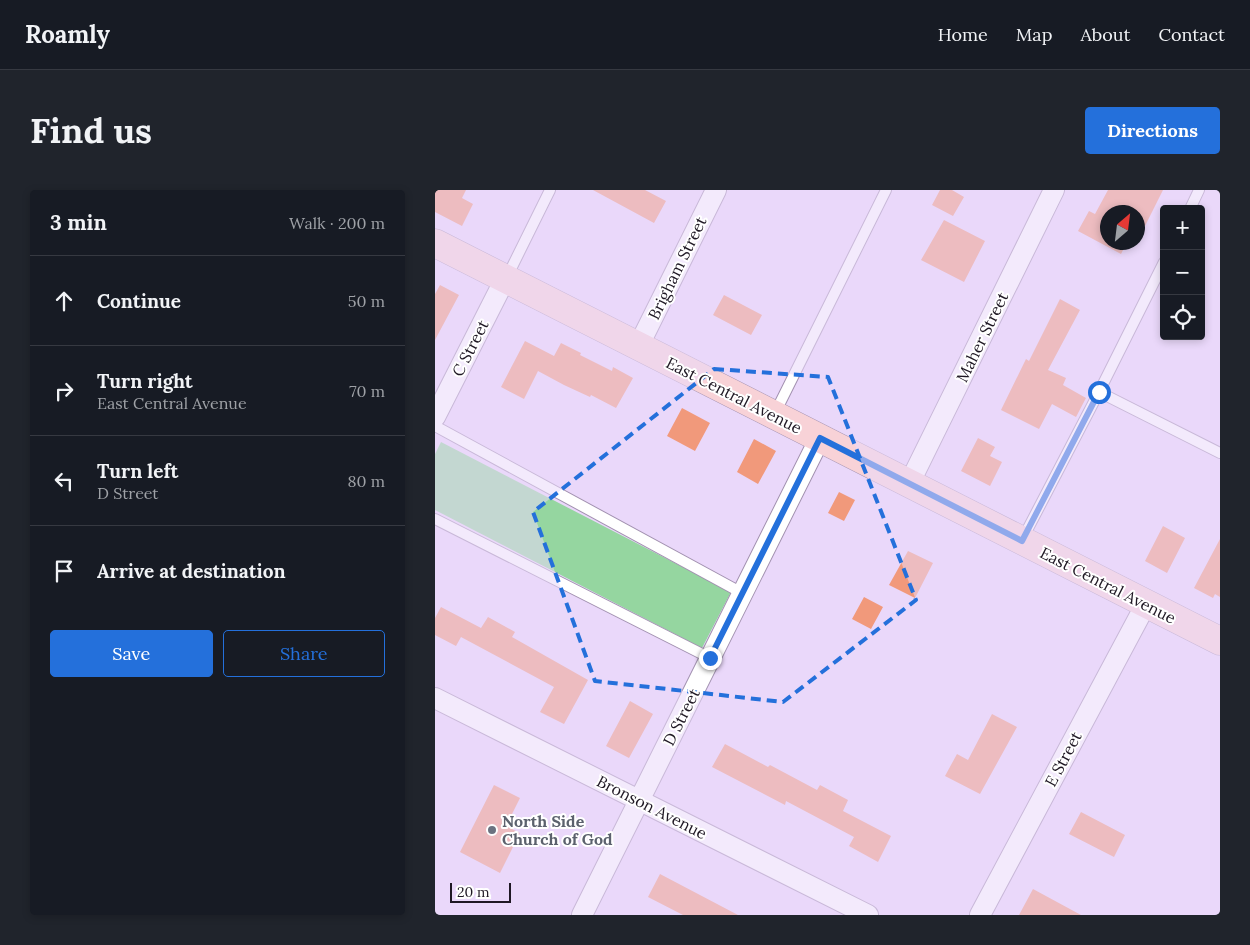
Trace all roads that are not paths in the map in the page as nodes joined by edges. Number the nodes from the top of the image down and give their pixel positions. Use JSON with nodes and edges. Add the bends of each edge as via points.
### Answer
{"nodes":[{"id":1,"x":549,"y":190,"type":"edge"},
{"id":2,"x":716,"y":190,"type":"edge"},
{"id":3,"x":886,"y":190,"type":"edge"},
{"id":4,"x":1054,"y":190,"type":"edge"},
{"id":5,"x":1199,"y":190,"type":"edge"},
{"id":6,"x":1192,"y":205,"type":"edge"},
{"id":7,"x":435,"y":243,"type":"edge"},
{"id":8,"x":1160,"y":270,"type":"edge"},
{"id":9,"x":505,"y":279,"type":"junction"},
{"id":10,"x":638,"y":347,"type":"junction"},
{"id":11,"x":1099,"y":392,"type":"junction"},
{"id":12,"x":774,"y":415,"type":"junction"},
{"id":13,"x":435,"y":417,"type":"edge"},
{"id":14,"x":435,"y":426,"type":"edge"},
{"id":15,"x":820,"y":438,"type":"junction"},
{"id":16,"x":1220,"y":453,"type":"edge"},
{"id":17,"x":909,"y":484,"type":"junction"},
{"id":18,"x":435,"y":519,"type":"edge"},
{"id":19,"x":1022,"y":541,"type":"junction"},
{"id":20,"x":743,"y":593,"type":"junction"},
{"id":21,"x":1146,"y":604,"type":"junction"},
{"id":22,"x":1220,"y":641,"type":"edge"},
{"id":23,"x":710,"y":658,"type":"junction"},
{"id":24,"x":435,"y":698,"type":"edge"},
{"id":25,"x":639,"y":801,"type":"junction"},
{"id":26,"x":582,"y":915,"type":"edge"},
{"id":27,"x":868,"y":915,"type":"edge"},
{"id":28,"x":980,"y":915,"type":"edge"}],
"edges":[{"from":1,"to":9,"type":"lane"},
{"from":2,"to":10,"type":"street","name":"Brigham Street"},
{"from":3,"to":12,"type":"lane"},
{"from":4,"to":17,"type":"street","name":"Maher Street"},
{"from":5,"to":6,"type":"lane"},
{"from":7,"to":9,"type":"street","name":"East Central Avenue"},
{"from":8,"to":11,"type":"lane"},
{"from":9,"to":10,"type":"street","name":"East Central Avenue"},
{"from":9,"to":13,"type":"street","name":"C Street"},
{"from":10,"to":12,"type":"street","name":"East Central Avenue"},
{"from":11,"to":16,"type":"lane"},
{"from":11,"to":19,"type":"lane"},
{"from":12,"to":15,"type":"street","name":"East Central Avenue"},
{"from":14,"to":20,"type":"lane"},
{"from":15,"to":17,"type":"street","name":"East Central Avenue"},
{"from":15,"to":20,"type":"street","name":"D Street"},
{"from":17,"to":19,"type":"street","name":"East Central Avenue"},
{"from":18,"to":23,"type":"lane"},
{"from":19,"to":21,"type":"street","name":"East Central Avenue"},
{"from":20,"to":23,"type":"street","name":"D Street"},
{"from":21,"to":22,"type":"street","name":"East Central Avenue"},
{"from":21,"to":28,"type":"street","name":"E Street"},
{"from":23,"to":25,"type":"street","name":"D Street"},
{"from":24,"to":25,"type":"street","name":"Bronson Avenue"},
{"from":25,"to":26,"type":"street","name":"D Street"},
{"from":25,"to":27,"type":"street","name":"Bronson Avenue"}]}
